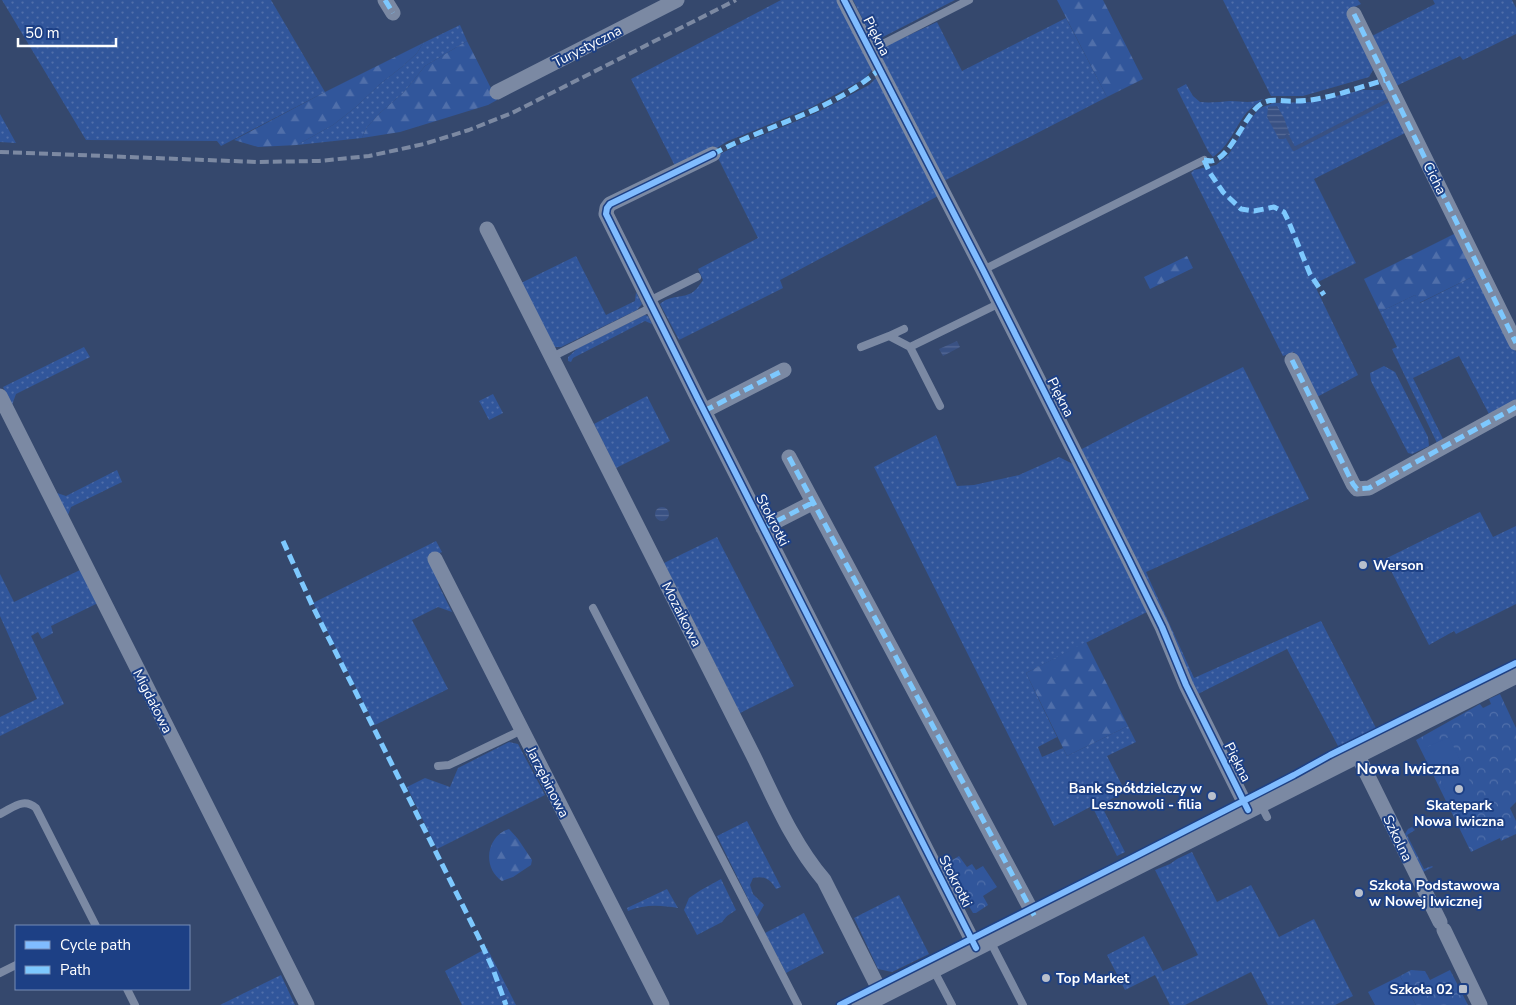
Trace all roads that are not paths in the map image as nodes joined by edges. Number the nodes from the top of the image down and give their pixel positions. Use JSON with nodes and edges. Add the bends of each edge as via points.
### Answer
{"nodes":[{"id":1,"x":677,"y":0,"type":"edge"},
{"id":2,"x":844,"y":0,"type":"edge"},
{"id":3,"x":969,"y":0,"type":"edge"},
{"id":4,"x":1354,"y":14,"type":"dead end"},
{"id":5,"x":871,"y":50,"type":"junction"},
{"id":6,"x":497,"y":92,"type":"dead end"},
{"id":7,"x":713,"y":154,"type":"dead end"},
{"id":8,"x":1204,"y":160,"type":"dead end"},
{"id":9,"x":487,"y":229,"type":"dead end"},
{"id":10,"x":983,"y":270,"type":"junction"},
{"id":11,"x":697,"y":278,"type":"dead end"},
{"id":12,"x":1000,"y":303,"type":"junction"},
{"id":13,"x":651,"y":304,"type":"junction"},
{"id":14,"x":904,"y":329,"type":"dead end"},
{"id":15,"x":889,"y":336,"type":"junction"},
{"id":16,"x":1516,"y":343,"type":"edge"},
{"id":17,"x":861,"y":347,"type":"dead end"},
{"id":18,"x":910,"y":347,"type":"junction"},
{"id":19,"x":552,"y":357,"type":"junction"},
{"id":20,"x":1292,"y":360,"type":"dead end"},
{"id":21,"x":784,"y":370,"type":"dead end"},
{"id":22,"x":0,"y":396,"type":"edge"},
{"id":23,"x":940,"y":406,"type":"dead end"},
{"id":24,"x":1516,"y":407,"type":"edge"},
{"id":25,"x":704,"y":411,"type":"junction"},
{"id":26,"x":789,"y":457,"type":"dead end"},
{"id":27,"x":812,"y":503,"type":"junction"},
{"id":28,"x":763,"y":528,"type":"junction"},
{"id":29,"x":435,"y":559,"type":"dead end"},
{"id":30,"x":593,"y":608,"type":"dead end"},
{"id":31,"x":1516,"y":674,"type":"edge"},
{"id":32,"x":522,"y":730,"type":"junction"},
{"id":33,"x":1357,"y":754,"type":"junction"},
{"id":34,"x":438,"y":766,"type":"dead end"},
{"id":35,"x":1258,"y":810,"type":"junction"},
{"id":36,"x":0,"y":814,"type":"edge"},
{"id":37,"x":1036,"y":917,"type":"junction"},
{"id":38,"x":94,"y":925,"type":"edge"},
{"id":39,"x":983,"y":944,"type":"junction"},
{"id":40,"x":15,"y":966,"type":"edge"},
{"id":41,"x":933,"y":969,"type":"junction"},
{"id":42,"x":0,"y":973,"type":"edge"},
{"id":43,"x":128,"y":990,"type":"edge"},
{"id":44,"x":882,"y":995,"type":"junction"},
{"id":45,"x":135,"y":1005,"type":"edge"},
{"id":46,"x":307,"y":1005,"type":"edge"},
{"id":47,"x":662,"y":1005,"type":"edge"},
{"id":48,"x":798,"y":1005,"type":"edge"},
{"id":49,"x":861,"y":1005,"type":"edge"},
{"id":50,"x":952,"y":1005,"type":"edge"},
{"id":51,"x":1022,"y":1005,"type":"edge"},
{"id":52,"x":1480,"y":1005,"type":"edge"}],
"edges":[{"from":1,"to":6,"type":"street","name":"Turystyczna"},
{"from":2,"to":5,"type":"street","name":"Piękna"},
{"from":3,"to":5,"type":"lane"},
{"from":4,"to":16,"type":"street","name":"Cicha"},
{"from":5,"to":10,"type":"street","name":"Piękna"},
{"from":7,"to":13,"type":"street","name":"Stokrotki","via":[[607,208],[606,214]]},
{"from":8,"to":10,"type":"lane"},
{"from":9,"to":19,"type":"street","name":"Mozaikowa"},
{"from":10,"to":12,"type":"street","name":"Piękna"},
{"from":11,"to":13,"type":"lane"},
{"from":12,"to":18,"type":"lane"},
{"from":12,"to":35,"type":"street","name":"Piękna","via":[[1130,560],[1186,686]]},
{"from":13,"to":19,"type":"lane"},
{"from":13,"to":25,"type":"street","name":"Stokrotki"},
{"from":14,"to":15,"type":"lane"},
{"from":15,"to":17,"type":"lane"},
{"from":15,"to":18,"type":"lane"},
{"from":18,"to":23,"type":"lane"},
{"from":19,"to":44,"type":"street","name":"Mozaikowa","via":[[784,819],[811,865],[824,880]]},
{"from":20,"to":24,"type":"street","via":[[1357,489],[1369,488]]},
{"from":21,"to":25,"type":"street"},
{"from":22,"to":46,"type":"street","name":"Migdałowa"},
{"from":25,"to":28,"type":"street","name":"Stokrotki"},
{"from":26,"to":27,"type":"street"},
{"from":27,"to":28,"type":"street"},
{"from":27,"to":37,"type":"street"},
{"from":28,"to":39,"type":"street","name":"Stokrotki"},
{"from":29,"to":32,"type":"street","name":"Jarzębinowa"},
{"from":30,"to":48,"type":"lane"},
{"from":31,"to":33,"type":"street"},
{"from":32,"to":34,"type":"lane","via":[[450,765]]},
{"from":32,"to":47,"type":"street","name":"Jarzębinowa"},
{"from":33,"to":35,"type":"street"},
{"from":33,"to":52,"type":"street","name":"Szkolna"},
{"from":35,"to":37,"type":"street"},
{"from":36,"to":38,"type":"lane","via":[[24,803],[36,808]]},
{"from":37,"to":39,"type":"street"},
{"from":39,"to":41,"type":"street"},
{"from":39,"to":51,"type":"lane"},
{"from":40,"to":42,"type":"lane"},
{"from":41,"to":44,"type":"street"},
{"from":41,"to":50,"type":"lane"},
{"from":43,"to":45,"type":"lane"},
{"from":44,"to":49,"type":"street"}]}
